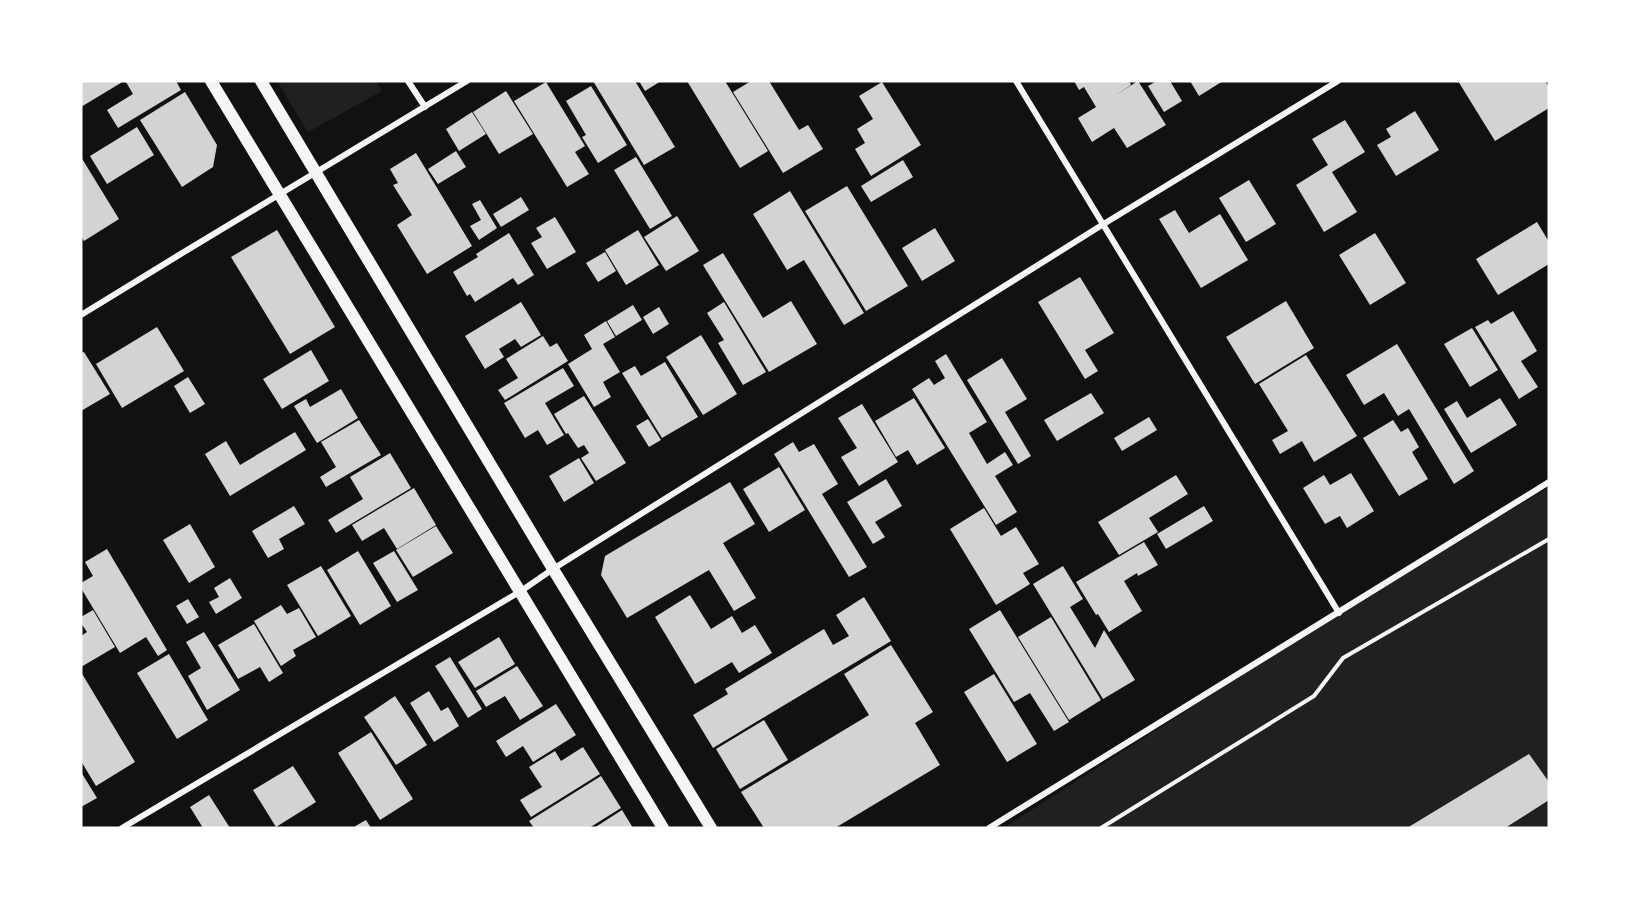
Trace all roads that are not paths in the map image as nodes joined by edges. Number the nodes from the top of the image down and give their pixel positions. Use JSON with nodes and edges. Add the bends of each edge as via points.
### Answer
{"nodes":[{"id":1,"x":211,"y":81,"type":"edge"},
{"id":2,"x":261,"y":81,"type":"edge"},
{"id":3,"x":408,"y":81,"type":"edge"},
{"id":4,"x":467,"y":81,"type":"edge"},
{"id":5,"x":1016,"y":81,"type":"edge"},
{"id":6,"x":1338,"y":81,"type":"edge"},
{"id":7,"x":425,"y":107,"type":"junction"},
{"id":8,"x":317,"y":173,"type":"junction"},
{"id":9,"x":279,"y":193,"type":"junction"},
{"id":10,"x":1102,"y":225,"type":"junction"},
{"id":11,"x":81,"y":315,"type":"edge"},
{"id":12,"x":1549,"y":482,"type":"edge"},
{"id":13,"x":553,"y":569,"type":"junction"},
{"id":14,"x":521,"y":591,"type":"junction"},
{"id":15,"x":1339,"y":614,"type":"junction"},
{"id":16,"x":122,"y":828,"type":"edge"},
{"id":17,"x":663,"y":828,"type":"edge"},
{"id":18,"x":711,"y":828,"type":"edge"},
{"id":19,"x":989,"y":828,"type":"edge"}],
"edges":[{"from":1,"to":9,"type":"main road"},
{"from":2,"to":8,"type":"main road"},
{"from":3,"to":7,"type":"street"},
{"from":4,"to":7,"type":"street"},
{"from":5,"to":10,"type":"street"},
{"from":6,"to":10,"type":"street"},
{"from":7,"to":8,"type":"street"},
{"from":8,"to":9,"type":"street"},
{"from":8,"to":13,"type":"main road"},
{"from":9,"to":11,"type":"street"},
{"from":9,"to":14,"type":"main road"},
{"from":10,"to":13,"type":"street"},
{"from":10,"to":15,"type":"street"},
{"from":12,"to":15,"type":"street"},
{"from":13,"to":14,"type":"street"},
{"from":13,"to":18,"type":"main road"},
{"from":14,"to":16,"type":"street"},
{"from":14,"to":17,"type":"main road"},
{"from":15,"to":19,"type":"street"}]}
